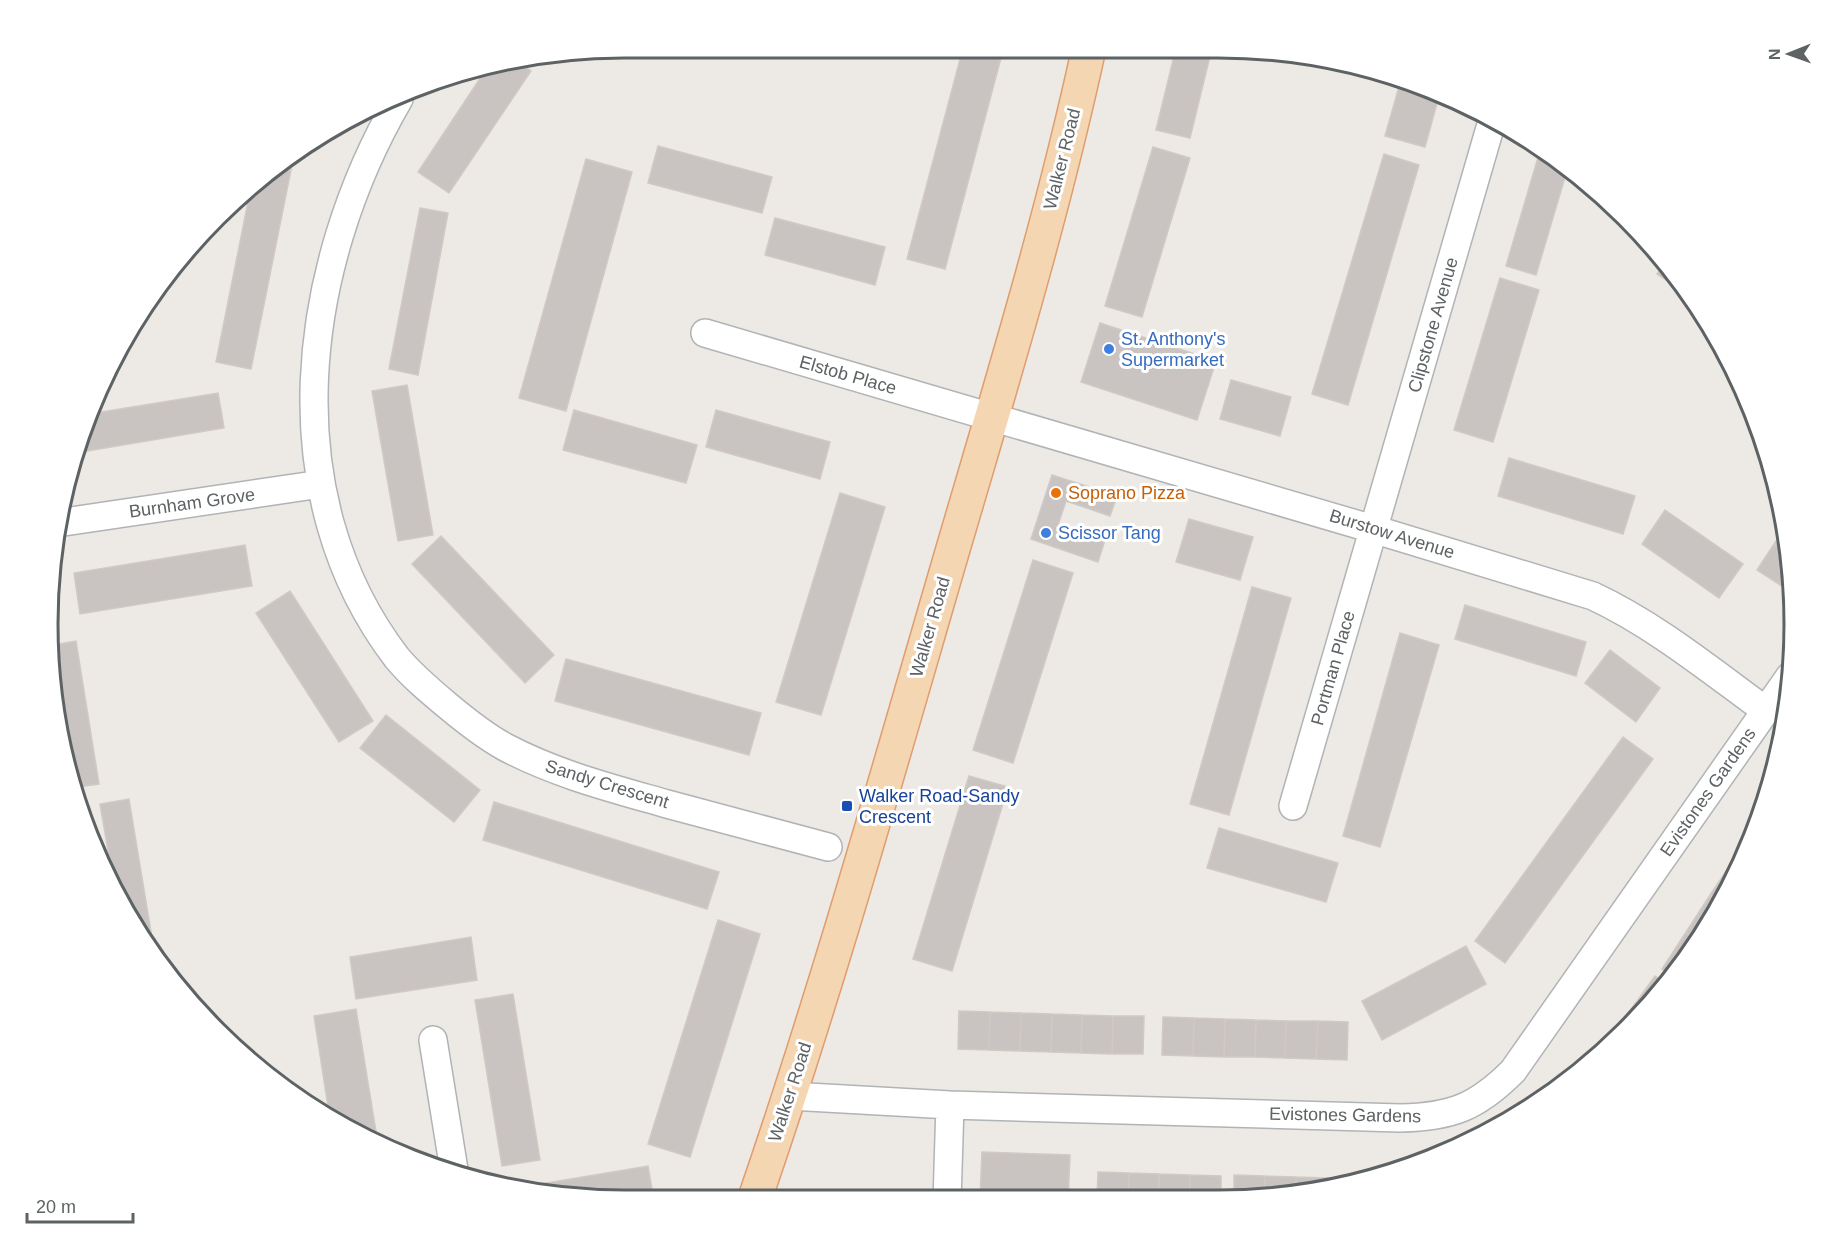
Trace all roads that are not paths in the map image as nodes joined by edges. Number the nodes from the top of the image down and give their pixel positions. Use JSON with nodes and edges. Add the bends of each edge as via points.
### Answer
{"nodes":[{"id":1,"x":1087,"y":58,"type":"edge"},
{"id":2,"x":394,"y":108,"type":"edge"},
{"id":3,"x":1490,"y":128,"type":"edge"},
{"id":4,"x":705,"y":333,"type":"dead end"},
{"id":5,"x":991,"y":416,"type":"junction"},
{"id":6,"x":321,"y":484,"type":"junction"},
{"id":7,"x":68,"y":521,"type":"edge"},
{"id":8,"x":1373,"y":529,"type":"junction"},
{"id":9,"x":1781,"y":689,"type":"edge"},
{"id":10,"x":1766,"y":710,"type":"junction"},
{"id":11,"x":1293,"y":806,"type":"dead end"},
{"id":12,"x":828,"y":847,"type":"dead end"},
{"id":13,"x":434,"y":1040,"type":"dead end"},
{"id":14,"x":790,"y":1096,"type":"junction"},
{"id":15,"x":950,"y":1105,"type":"junction"},
{"id":16,"x":453,"y":1163,"type":"edge"},
{"id":17,"x":758,"y":1190,"type":"edge"},
{"id":18,"x":947,"y":1190,"type":"edge"}],
"edges":[{"from":1,"to":5,"type":"main road","name":"Walker Road"},
{"from":2,"to":6,"type":"street","name":"Sandy Crescent","via":[[350,200],[323,298],[314,386]]},
{"from":3,"to":8,"type":"street","name":"Clipstone Avenue"},
{"from":4,"to":5,"type":"street","name":"Elstob Place"},
{"from":5,"to":8,"type":"street","name":"Burstow Avenue"},
{"from":5,"to":14,"type":"main road","name":"Walker Road"},
{"from":6,"to":7,"type":"street","name":"Burnham Grove"},
{"from":6,"to":12,"type":"street","name":"Sandy Crescent","via":[[332,532],[350,580],[374,623],[399,659],[427,689],[465,720],[502,745],[584,781]]},
{"from":8,"to":10,"type":"street","name":"Burstow Avenue","via":[[1593,596],[1658,632]]},
{"from":8,"to":11,"type":"street","name":"Portman Place"},
{"from":9,"to":10,"type":"street","name":"Evistones Gardens"},
{"from":10,"to":15,"type":"street","name":"Evistones Gardens","via":[[1513,1071],[1479,1101],[1423,1118]]},
{"from":13,"to":16,"type":"street"},
{"from":14,"to":15,"type":"street","name":"Evistones Gardens"},
{"from":14,"to":17,"type":"main road","name":"Walker Road"},
{"from":15,"to":18,"type":"street"}]}
